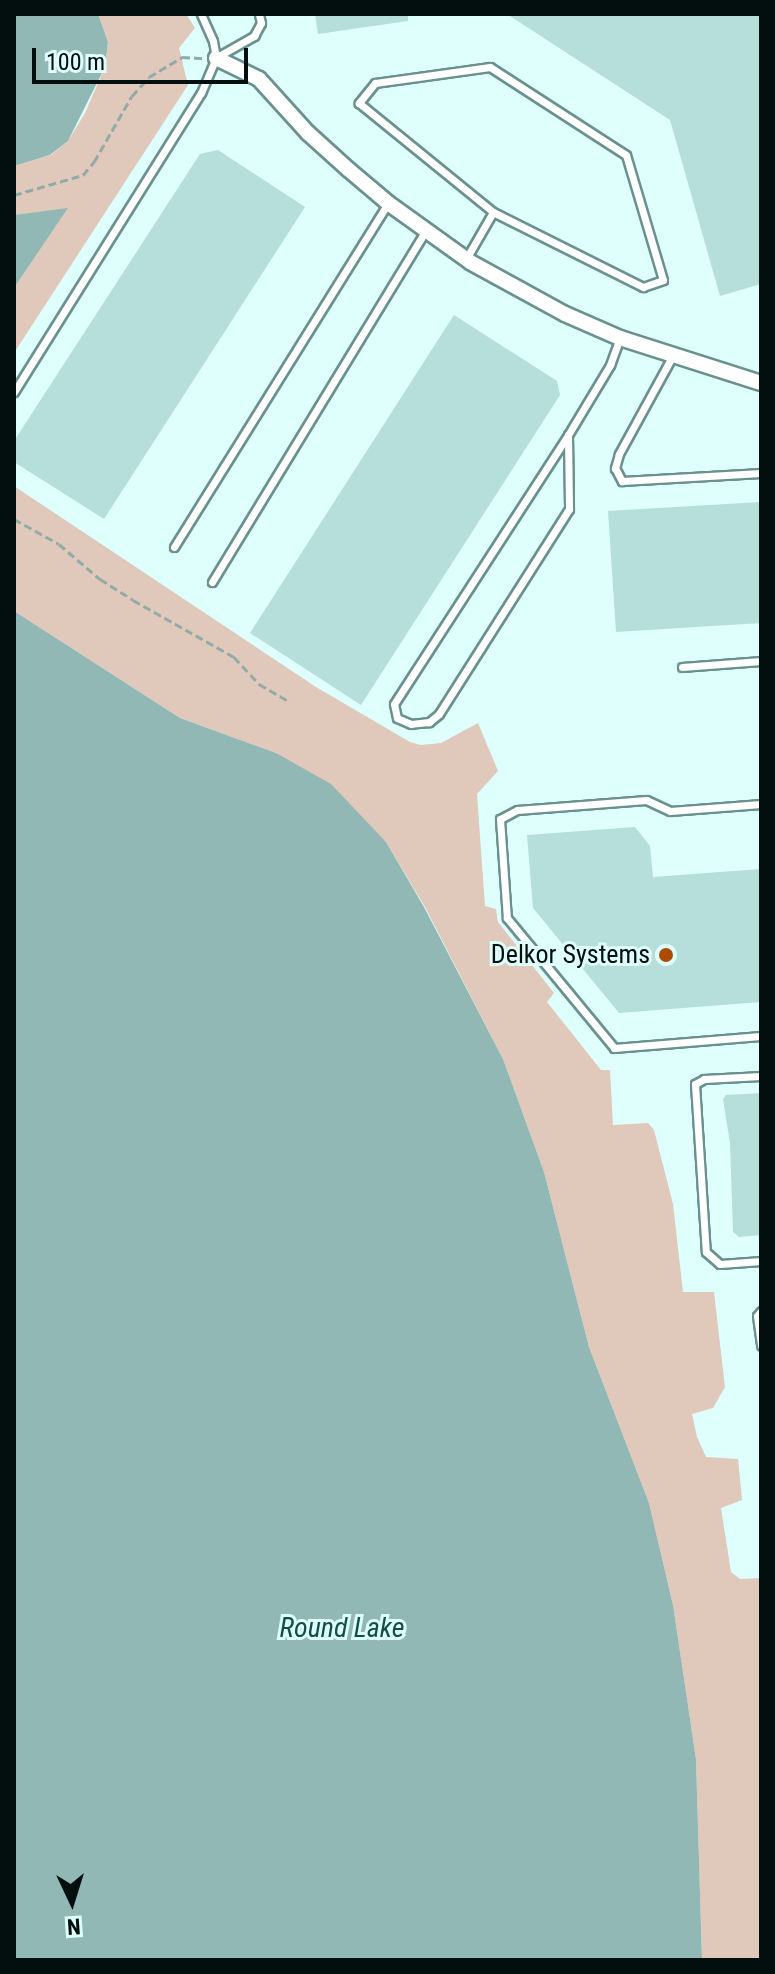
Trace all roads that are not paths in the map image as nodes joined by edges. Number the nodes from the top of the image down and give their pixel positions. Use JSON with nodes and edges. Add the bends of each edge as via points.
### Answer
{"nodes":[{"id":1,"x":201,"y":14,"type":"edge"},
{"id":2,"x":259,"y":14,"type":"edge"},
{"id":3,"x":216,"y":58,"type":"junction"},
{"id":4,"x":388,"y":203,"type":"junction"},
{"id":5,"x":493,"y":212,"type":"junction"},
{"id":6,"x":425,"y":231,"type":"junction"},
{"id":7,"x":466,"y":259,"type":"junction"},
{"id":8,"x":620,"y":338,"type":"junction"},
{"id":9,"x":672,"y":357,"type":"junction"},
{"id":10,"x":761,"y":383,"type":"edge"},
{"id":11,"x":14,"y":392,"type":"edge"},
{"id":12,"x":568,"y":435,"type":"junction"},
{"id":13,"x":761,"y":473,"type":"edge"},
{"id":14,"x":174,"y":547,"type":"dead end"},
{"id":15,"x":212,"y":582,"type":"dead end"},
{"id":16,"x":761,"y":661,"type":"edge"},
{"id":17,"x":682,"y":667,"type":"dead end"},
{"id":18,"x":761,"y":804,"type":"edge"},
{"id":19,"x":761,"y":1036,"type":"edge"},
{"id":20,"x":761,"y":1076,"type":"edge"},
{"id":21,"x":761,"y":1261,"type":"edge"},
{"id":22,"x":761,"y":1311,"type":"edge"},
{"id":23,"x":761,"y":1346,"type":"edge"}],
"edges":[{"from":1,"to":3,"type":"lane"},
{"from":2,"to":3,"type":"lane","via":[[254,36]]},
{"from":3,"to":4,"type":"street","via":[[259,79],[308,133]]},
{"from":3,"to":11,"type":"lane","via":[[201,93]]},
{"from":4,"to":6,"type":"street"},
{"from":4,"to":14,"type":"lane"},
{"from":5,"to":5,"type":"lane","via":[[643,287],[663,280],[626,155],[490,67],[375,83],[359,103]]},
{"from":5,"to":7,"type":"lane"},
{"from":6,"to":7,"type":"street"},
{"from":6,"to":15,"type":"lane"},
{"from":7,"to":8,"type":"street"},
{"from":8,"to":9,"type":"street"},
{"from":8,"to":12,"type":"lane"},
{"from":9,"to":10,"type":"street"},
{"from":9,"to":13,"type":"lane","via":[[619,454],[615,468],[622,481]]},
{"from":12,"to":12,"type":"lane","via":[[394,704],[397,718],[411,724],[429,722],[439,714],[569,509]]},
{"from":16,"to":17,"type":"lane"},
{"from":18,"to":19,"type":"lane","via":[[670,811],[646,800],[517,810],[500,819],[507,918],[614,1048]]},
{"from":20,"to":21,"type":"lane","via":[[695,1084],[706,1252],[720,1264]]},
{"from":22,"to":23,"type":"lane"}]}
